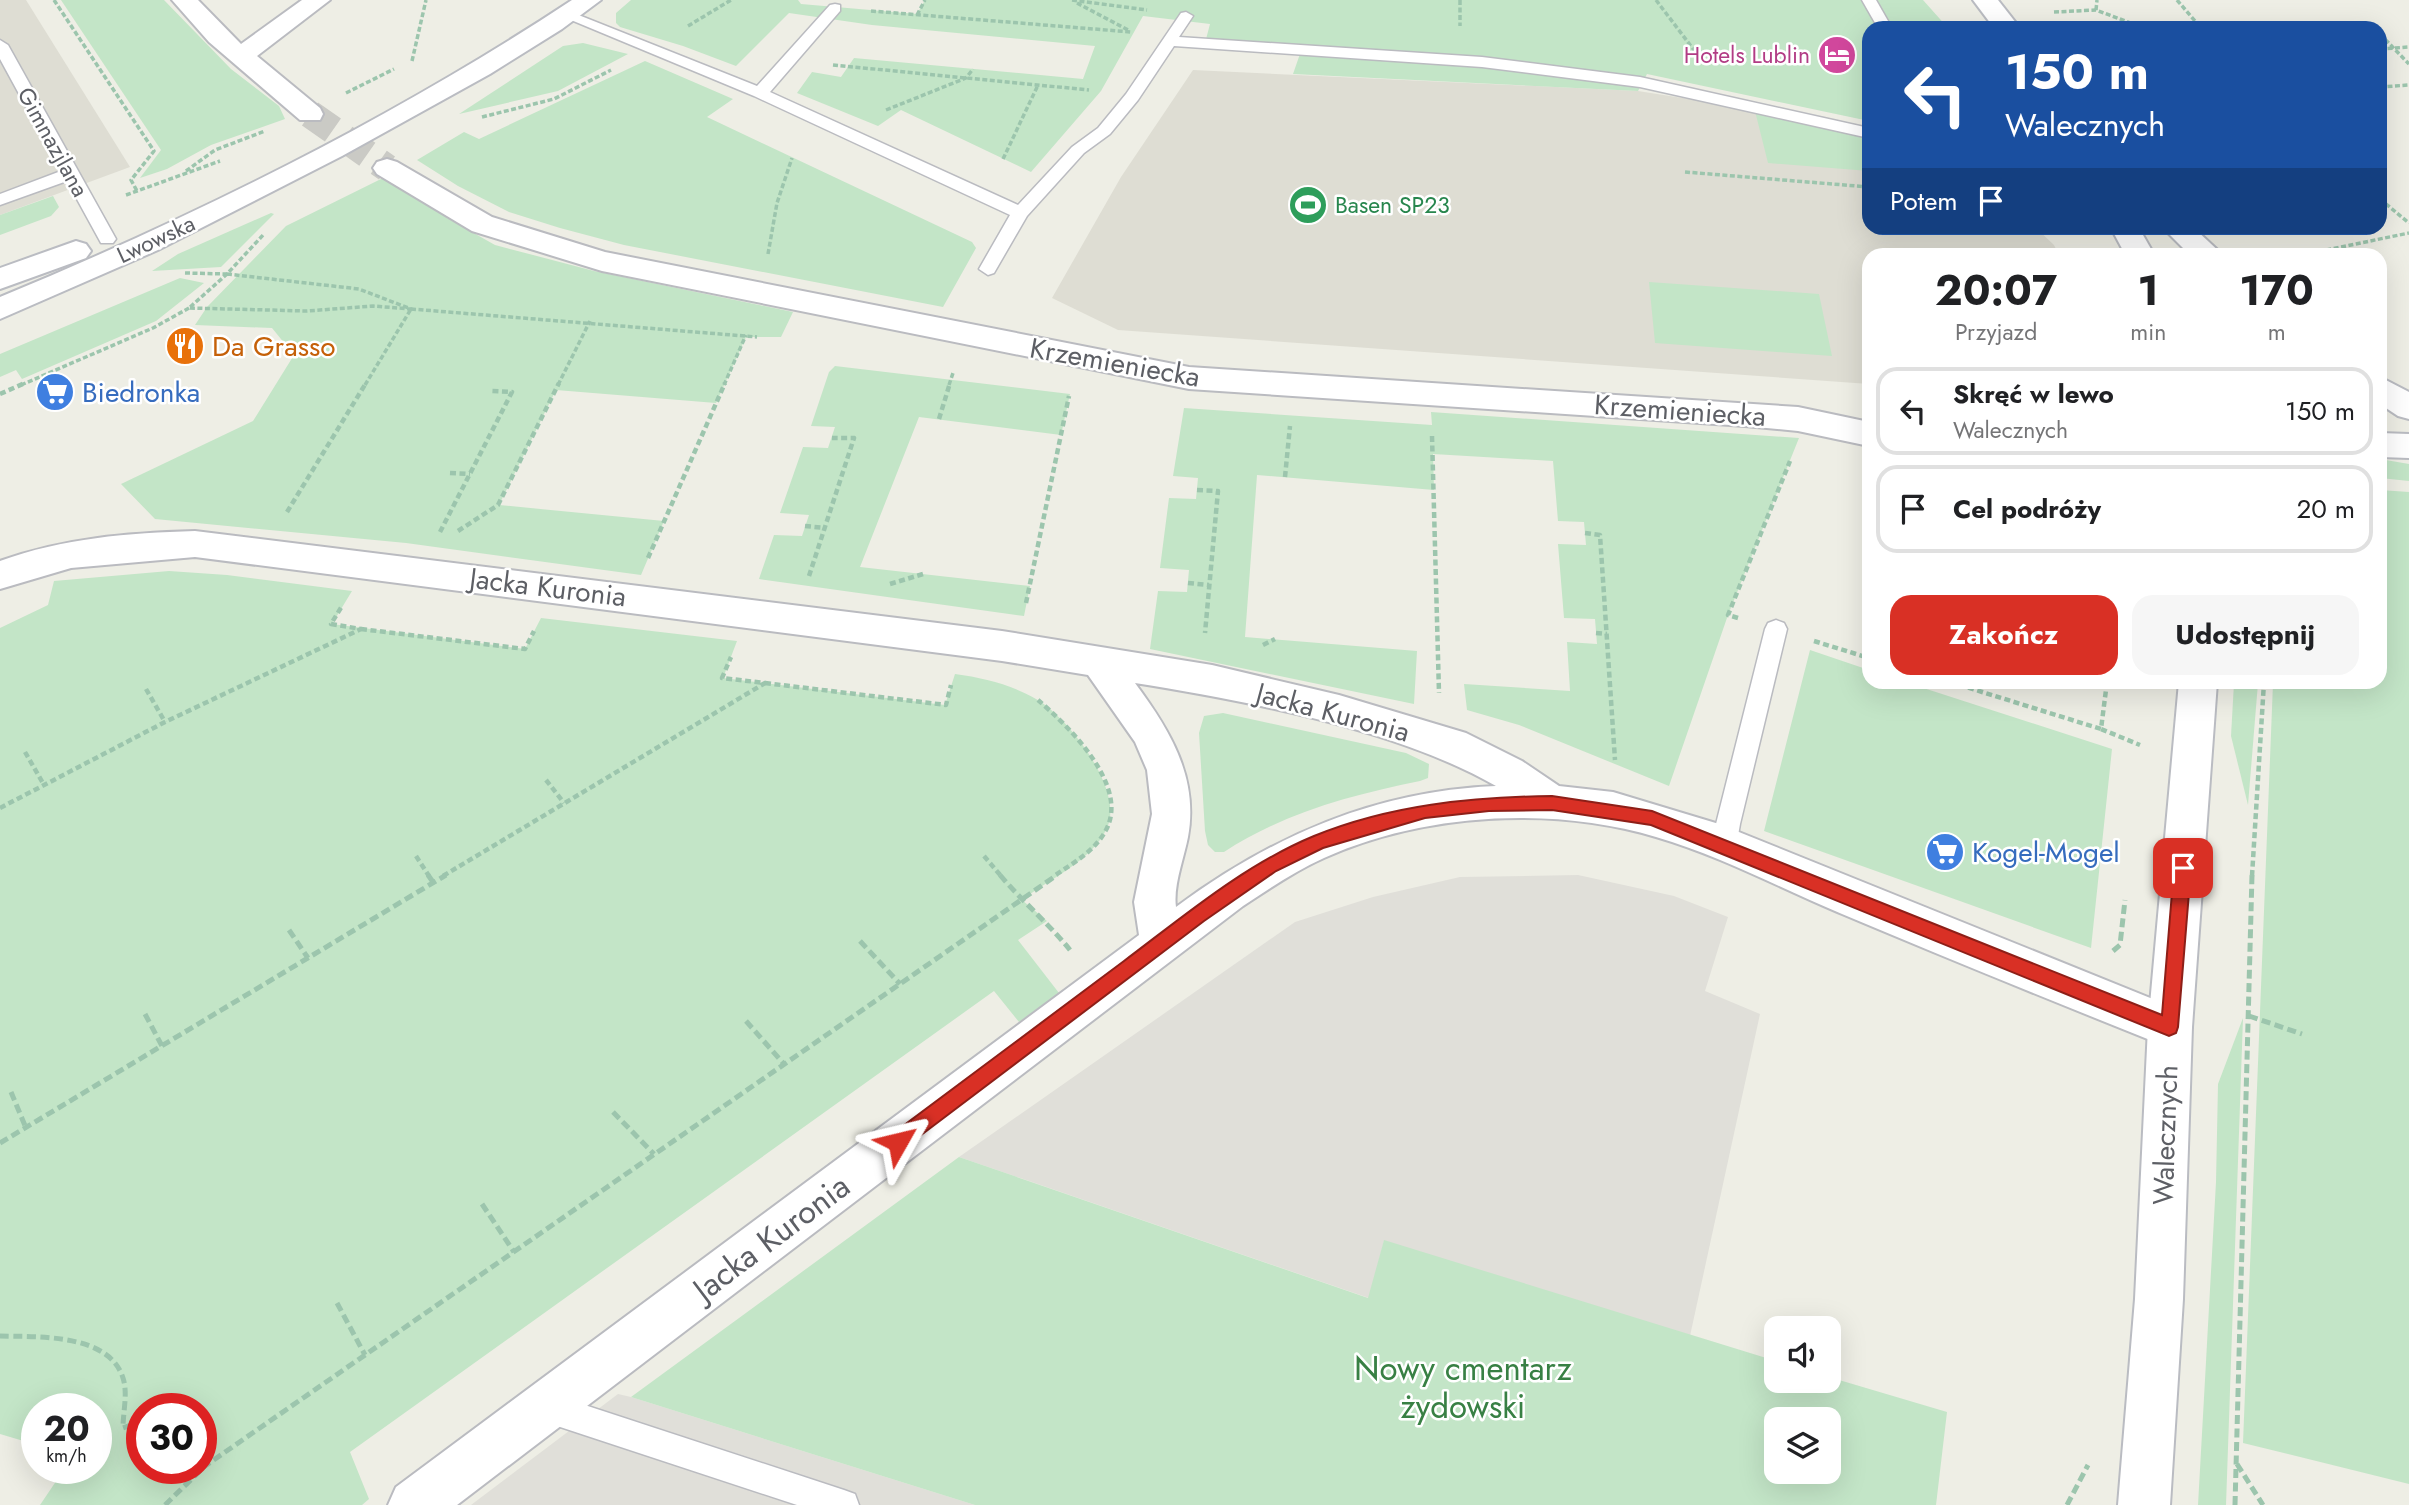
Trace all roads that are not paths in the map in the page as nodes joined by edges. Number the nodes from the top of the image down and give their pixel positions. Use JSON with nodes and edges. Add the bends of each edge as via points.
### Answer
{"nodes":[{"id":1,"x":184,"y":0,"type":"edge"},
{"id":2,"x":318,"y":0,"type":"edge"},
{"id":3,"x":589,"y":0,"type":"edge"},
{"id":4,"x":1869,"y":0,"type":"edge"},
{"id":5,"x":1985,"y":0,"type":"edge"},
{"id":6,"x":835,"y":8,"type":"road end"},
{"id":7,"x":566,"y":15,"type":"junction"},
{"id":8,"x":1186,"y":16,"type":"dead end"},
{"id":9,"x":1881,"y":21,"type":"edge"},
{"id":10,"x":2002,"y":21,"type":"edge"},
{"id":11,"x":1169,"y":41,"type":"junction"},
{"id":12,"x":0,"y":45,"type":"edge"},
{"id":13,"x":241,"y":56,"type":"junction"},
{"id":14,"x":760,"y":93,"type":"junction"},
{"id":15,"x":310,"y":114,"type":"tunnel mouth"},
{"id":16,"x":1862,"y":131,"type":"edge"},
{"id":17,"x":310,"y":162,"type":"junction"},
{"id":18,"x":387,"y":168,"type":"tunnel mouth"},
{"id":19,"x":69,"y":174,"type":"junction"},
{"id":20,"x":0,"y":200,"type":"edge"},
{"id":21,"x":1020,"y":213,"type":"junction"},
{"id":22,"x":2185,"y":235,"type":"edge"},
{"id":23,"x":107,"y":239,"type":"junction"},
{"id":24,"x":2201,"y":248,"type":"edge"},
{"id":25,"x":988,"y":269,"type":"dead end"},
{"id":26,"x":0,"y":279,"type":"edge"},
{"id":27,"x":0,"y":309,"type":"edge"},
{"id":28,"x":2387,"y":393,"type":"edge"},
{"id":29,"x":2409,"y":408,"type":"edge"},
{"id":30,"x":1862,"y":433,"type":"edge"},
{"id":31,"x":2387,"y":445,"type":"edge"},
{"id":32,"x":2409,"y":446,"type":"edge"},
{"id":33,"x":0,"y":575,"type":"edge"},
{"id":34,"x":1776,"y":629,"type":"road end"},
{"id":35,"x":1098,"y":662,"type":"junction"},
{"id":36,"x":2197,"y":689,"type":"edge"},
{"id":37,"x":1552,"y":803,"type":"junction"},
{"id":38,"x":1727,"y":846,"type":"junction"},
{"id":39,"x":1161,"y":944,"type":"junction"},
{"id":40,"x":2169,"y":1027,"type":"junction"},
{"id":41,"x":545,"y":1407,"type":"junction"},
{"id":42,"x":414,"y":1505,"type":"edge"},
{"id":43,"x":844,"y":1505,"type":"edge"},
{"id":44,"x":2144,"y":1505,"type":"edge"}],
"edges":[{"from":1,"to":13,"type":"street"},
{"from":2,"to":13,"type":"street"},
{"from":3,"to":7,"type":"street","name":"Lwowska"},
{"from":4,"to":9,"type":"lane"},
{"from":5,"to":10,"type":"street"},
{"from":6,"to":14,"type":"lane"},
{"from":7,"to":14,"type":"lane"},
{"from":7,"to":17,"type":"street","name":"Lwowska","via":[[482,70]]},
{"from":8,"to":11,"type":"lane"},
{"from":11,"to":16,"type":"lane","via":[[1482,62],[1640,82]]},
{"from":11,"to":21,"type":"lane","via":[[1104,131],[1077,150]]},
{"from":12,"to":19,"type":"lane","name":"Gimnazjlana"},
{"from":13,"to":15,"type":"street"},
{"from":14,"to":21,"type":"lane"},
{"from":17,"to":23,"type":"street","name":"Lwowska"},
{"from":17,"to":27,"type":"street","name":"Lwowska","via":[[198,219]]},
{"from":18,"to":30,"type":"street","name":"Krzemieniecka","via":[[482,224],[602,261],[1189,378],[1745,414]]},
{"from":19,"to":20,"type":"lane"},
{"from":19,"to":23,"type":"lane","name":"Gimnazjlana"},
{"from":21,"to":25,"type":"lane"},
{"from":22,"to":24,"type":"street"},
{"from":23,"to":26,"type":"street","name":"Lwowska"},
{"from":28,"to":29,"type":"street"},
{"from":31,"to":32,"type":"street"},
{"from":33,"to":35,"type":"street","name":"Jacka Kuronia","via":[[36,560],[117,546],[195,544],[850,626]]},
{"from":34,"to":38,"type":"lane","via":[[1728,824]]},
{"from":35,"to":37,"type":"street","name":"Jacka Kuronia","via":[[1212,680],[1452,744]]},
{"from":35,"to":39,"type":"street","via":[[1150,733],[1166,770],[1172,814],[1155,902]]},
{"from":36,"to":40,"type":"street","name":"Walecznych"},
{"from":37,"to":38,"type":"street","name":"Jacka Kuronia","via":[[1652,818]]},
{"from":37,"to":39,"type":"street","name":"Jacka Kuronia","via":[[1425,811],[1319,842],[1270,866]]},
{"from":38,"to":40,"type":"street","name":"Jacka Kuronia"},
{"from":39,"to":41,"type":"street","name":"Jacka Kuronia"},
{"from":40,"to":44,"type":"street","name":"Walecznych","via":[[2159,1298]]},
{"from":41,"to":42,"type":"street","name":"Jacka Kuronia"},
{"from":41,"to":43,"type":"lane"}]}
